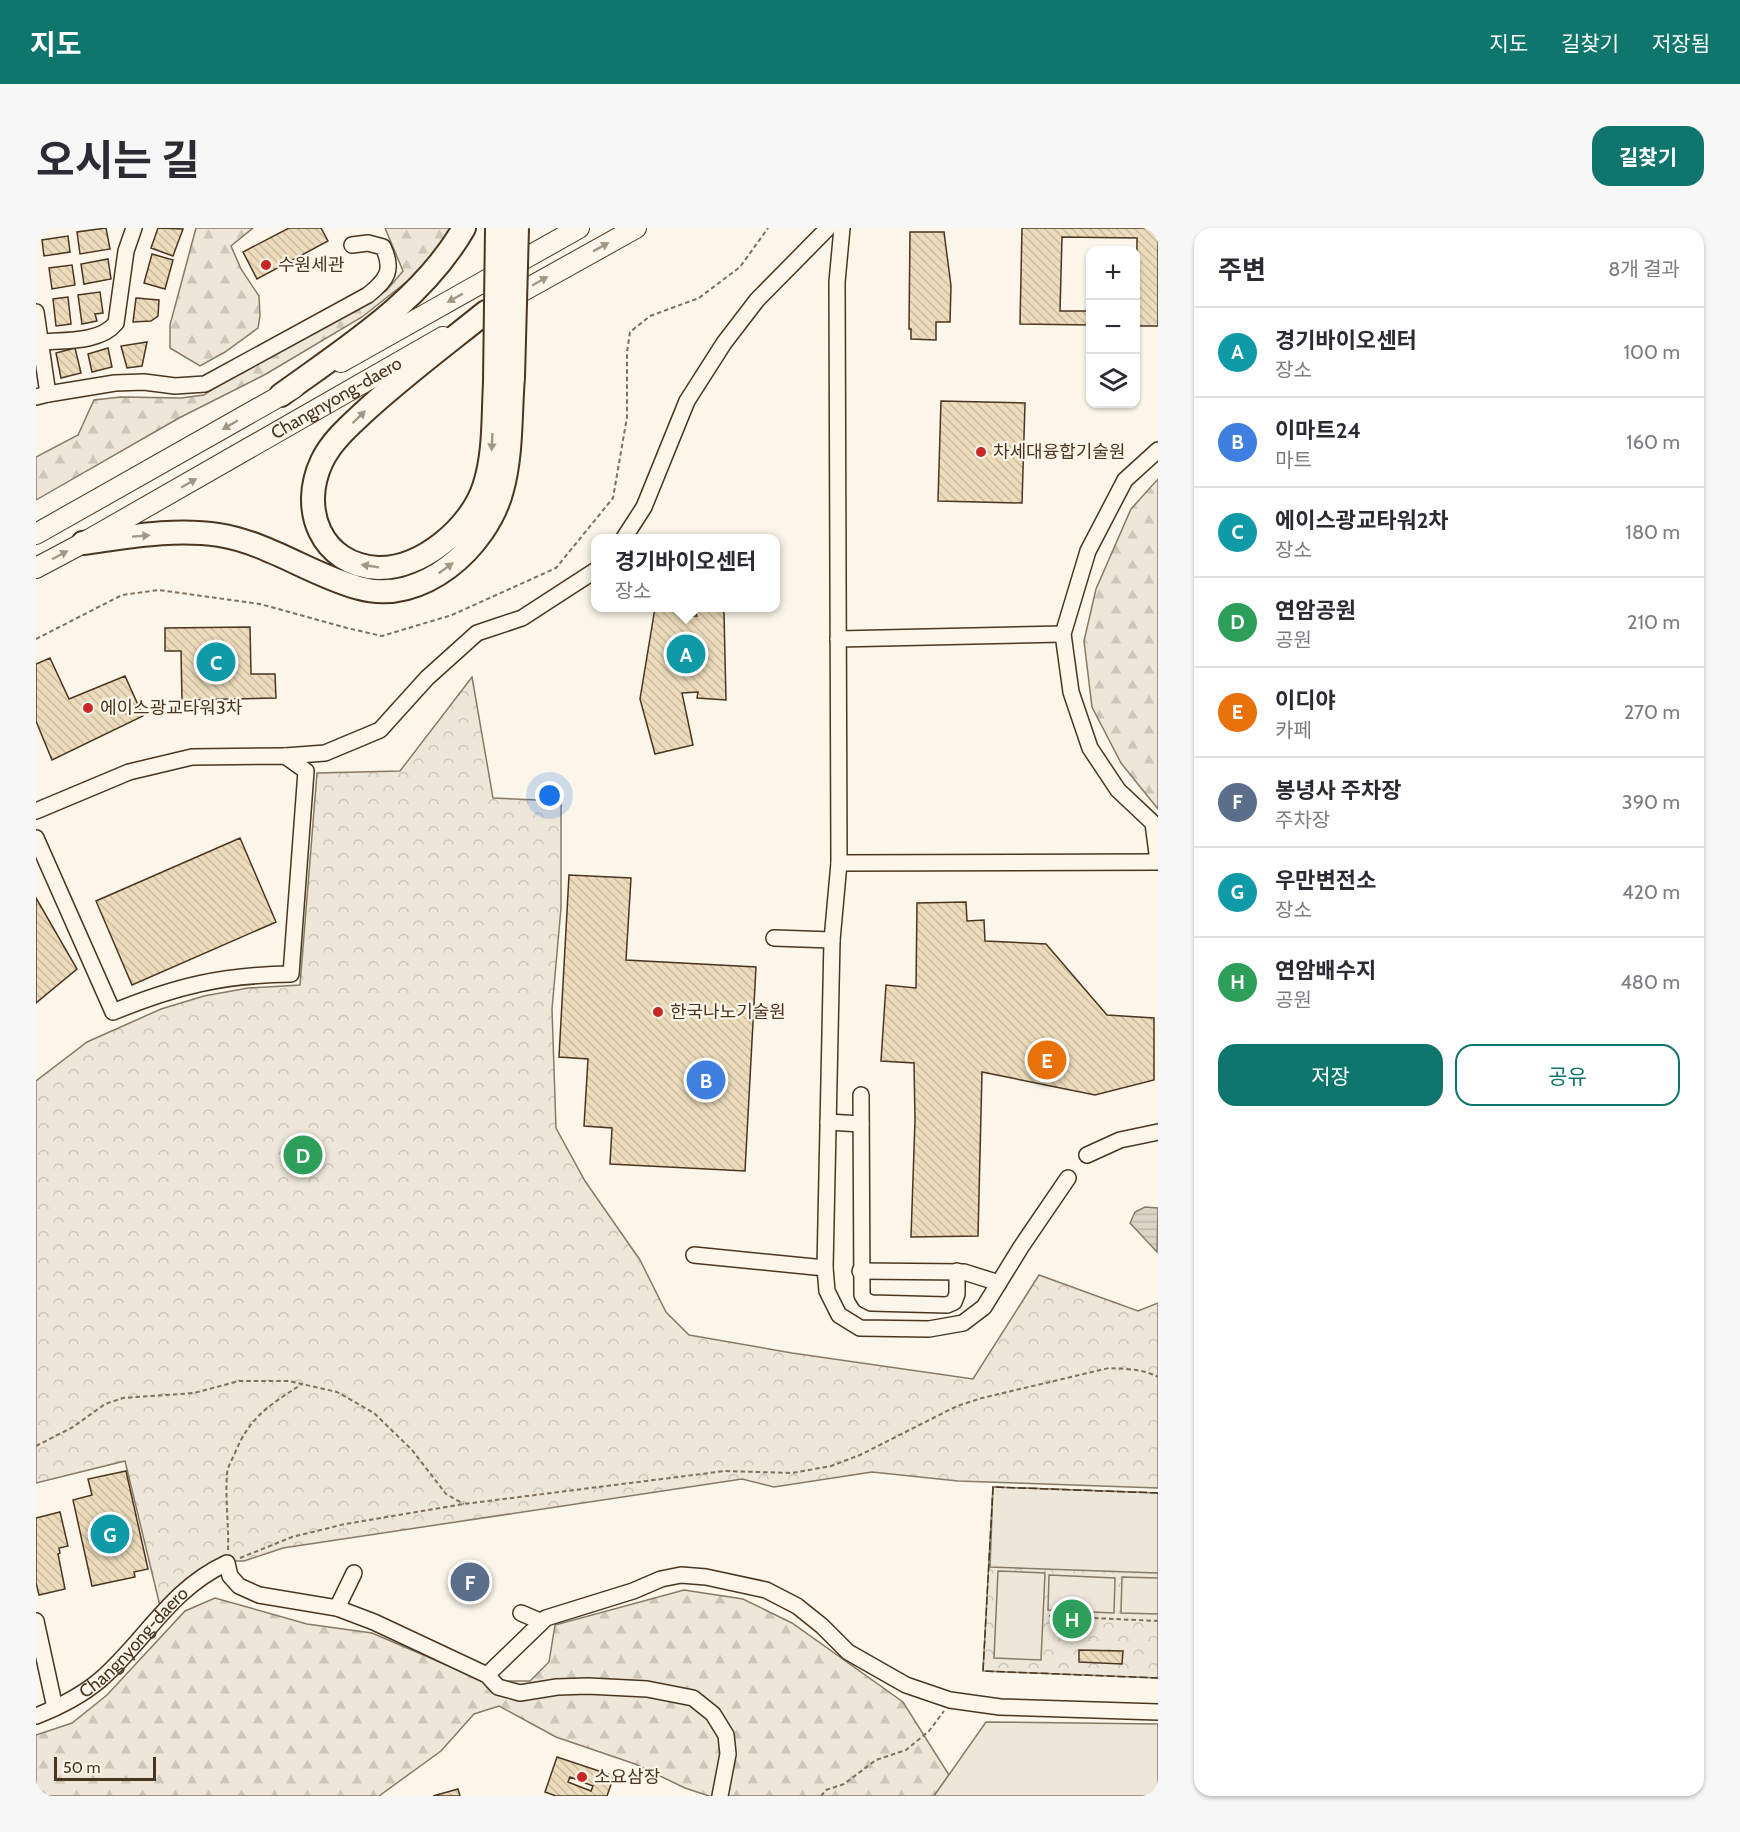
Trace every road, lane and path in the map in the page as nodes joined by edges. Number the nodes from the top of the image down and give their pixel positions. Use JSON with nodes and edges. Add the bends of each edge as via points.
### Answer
{"nodes":[{"id":1,"x":122,"y":228,"type":"edge"},
{"id":2,"x":134,"y":228,"type":"edge"},
{"id":3,"x":464,"y":228,"type":"edge"},
{"id":4,"x":497,"y":228,"type":"edge"},
{"id":5,"x":517,"y":228,"type":"edge"},
{"id":6,"x":579,"y":228,"type":"edge"},
{"id":7,"x":636,"y":228,"type":"edge"},
{"id":8,"x":828,"y":228,"type":"edge"},
{"id":9,"x":842,"y":228,"type":"edge"},
{"id":10,"x":352,"y":245,"type":"dead end"},
{"id":11,"x":126,"y":251,"type":"junction"},
{"id":12,"x":36,"y":312,"type":"edge"},
{"id":13,"x":486,"y":312,"type":"junction"},
{"id":14,"x":40,"y":342,"type":"junction"},
{"id":15,"x":504,"y":380,"type":"junction"},
{"id":16,"x":42,"y":395,"type":"edge"},
{"id":17,"x":281,"y":396,"type":"junction"},
{"id":18,"x":1158,"y":450,"type":"edge"},
{"id":19,"x":42,"y":529,"type":"edge"},
{"id":20,"x":627,"y":534,"type":"edge"},
{"id":21,"x":83,"y":543,"type":"junction"},
{"id":22,"x":36,"y":568,"type":"edge"},
{"id":23,"x":591,"y":573,"type":"edge"},
{"id":24,"x":1063,"y":634,"type":"junction"},
{"id":25,"x":838,"y":639,"type":"junction"},
{"id":26,"x":285,"y":756,"type":"junction"},
{"id":27,"x":36,"y":812,"type":"edge"},
{"id":28,"x":36,"y":838,"type":"edge"},
{"id":29,"x":1158,"y":862,"type":"edge"},
{"id":30,"x":839,"y":863,"type":"junction"},
{"id":31,"x":774,"y":938,"type":"dead end"},
{"id":32,"x":832,"y":940,"type":"junction"},
{"id":33,"x":861,"y":1095,"type":"dead end"},
{"id":34,"x":828,"y":1122,"type":"junction"},
{"id":35,"x":861,"y":1124,"type":"junction"},
{"id":36,"x":1158,"y":1132,"type":"edge"},
{"id":37,"x":1087,"y":1155,"type":"dead end"},
{"id":38,"x":1068,"y":1178,"type":"dead end"},
{"id":39,"x":694,"y":1255,"type":"dead end"},
{"id":40,"x":825,"y":1268,"type":"junction"},
{"id":41,"x":860,"y":1271,"type":"junction"},
{"id":42,"x":957,"y":1271,"type":"junction"},
{"id":43,"x":999,"y":1283,"type":"junction"},
{"id":44,"x":1158,"y":1377,"type":"edge"},
{"id":45,"x":302,"y":1384,"type":"junction"},
{"id":46,"x":36,"y":1446,"type":"edge"},
{"id":47,"x":464,"y":1503,"type":"junction"},
{"id":48,"x":227,"y":1563,"type":"junction"},
{"id":49,"x":354,"y":1573,"type":"dead end"},
{"id":50,"x":337,"y":1608,"type":"junction"},
{"id":51,"x":521,"y":1613,"type":"dead end"},
{"id":52,"x":1049,"y":1616,"type":"dead end"},
{"id":53,"x":36,"y":1621,"type":"edge"},
{"id":54,"x":1158,"y":1621,"type":"edge"},
{"id":55,"x":542,"y":1622,"type":"junction"},
{"id":56,"x":487,"y":1675,"type":"junction"},
{"id":57,"x":950,"y":1700,"type":"junction"},
{"id":58,"x":55,"y":1708,"type":"junction"},
{"id":59,"x":1158,"y":1712,"type":"edge"},
{"id":60,"x":36,"y":1716,"type":"edge"},
{"id":61,"x":720,"y":1796,"type":"edge"},
{"id":62,"x":821,"y":1796,"type":"edge"}],
"edges":[{"from":1,"to":11,"type":"street"},
{"from":2,"to":11,"type":"street"},
{"from":3,"to":17,"type":"highway","via":[[408,298]]},
{"from":4,"to":15,"type":"highway","bridge":true},
{"from":5,"to":15,"type":"highway","bridge":true},
{"from":6,"to":17,"type":"main road","name":"Changnyong-daero","one_way":true},
{"from":13,"to":7,"type":"main road","name":"Changnyong-daero","one_way":true},
{"from":8,"to":20,"type":"street","via":[[757,300],[723,343],[687,401],[644,507]]},
{"from":9,"to":25,"type":"street","via":[[837,282]]},
{"from":10,"to":16,"type":"street","via":[[368,243],[383,247],[389,259],[382,285],[205,384],[115,383]]},
{"from":11,"to":14,"type":"street","via":[[112,328],[90,337]]},
{"from":12,"to":14,"type":"street"},
{"from":15,"to":13,"type":"highway","one_way":true,"via":[[484,488],[470,514],[451,536],[417,558],[392,567],[358,564],[331,546],[319,530],[312,509],[317,473],[331,447],[374,403]]},
{"from":21,"to":13,"type":"main road","name":"Changnyong-daero","one_way":true},
{"from":14,"to":16,"type":"street"},
{"from":21,"to":15,"type":"highway","one_way":true,"via":[[171,534],[218,535],[261,547],[365,590],[389,591],[422,583],[465,552],[498,503],[506,466]]},
{"from":17,"to":19,"type":"main road","name":"Changnyong-daero","one_way":true},
{"from":18,"to":24,"type":"street","via":[[1125,480],[1088,551]]},
{"from":22,"to":21,"type":"main road","name":"Changnyong-daero","one_way":true},
{"from":23,"to":26,"type":"street","via":[[522,618],[477,633],[427,678],[380,730],[325,753]]},
{"from":24,"to":25,"type":"street"},
{"from":24,"to":29,"type":"street","via":[[1071,692],[1090,748],[1118,790],[1153,823]]},
{"from":25,"to":30,"type":"street"},
{"from":26,"to":27,"type":"street","via":[[192,757],[129,772]]},
{"from":26,"to":28,"type":"street","via":[[306,771],[291,974],[212,980],[149,997],[113,1012]]},
{"from":29,"to":30,"type":"street"},
{"from":30,"to":32,"type":"street"},
{"from":31,"to":32,"type":"street"},
{"from":32,"to":34,"type":"street"},
{"from":33,"to":35,"type":"street"},
{"from":34,"to":35,"type":"street"},
{"from":34,"to":40,"type":"street"},
{"from":35,"to":41,"type":"street"},
{"from":36,"to":37,"type":"street","via":[[1120,1140]]},
{"from":38,"to":43,"type":"street"},
{"from":39,"to":40,"type":"street"},
{"from":40,"to":43,"type":"street","via":[[827,1291],[839,1315],[860,1328],[929,1329],[963,1323],[984,1306]]},
{"from":41,"to":42,"type":"street"},
{"from":41,"to":42,"type":"street","via":[[862,1295],[871,1303],[947,1305],[954,1302],[957,1294]]},
{"from":42,"to":43,"type":"street"},
{"from":44,"to":47,"type":"path","via":[[1109,1368],[982,1398],[927,1420],[860,1455],[821,1468],[792,1473],[725,1471]]},
{"from":45,"to":46,"type":"path","via":[[239,1381],[194,1393],[123,1398],[105,1404],[74,1427]]},
{"from":45,"to":47,"type":"path","via":[[337,1392],[374,1413],[412,1450],[446,1494]]},
{"from":45,"to":48,"type":"path","via":[[265,1408],[243,1433],[227,1472]]},
{"from":47,"to":48,"type":"path","via":[[345,1524],[302,1535]]},
{"from":48,"to":50,"type":"street","via":[[230,1576],[239,1586],[260,1595]]},
{"from":48,"to":58,"type":"street","name":"Changnyong-daero","via":[[189,1585],[99,1681]]},
{"from":49,"to":50,"type":"street"},
{"from":50,"to":56,"type":"street"},
{"from":51,"to":55,"type":"street"},
{"from":52,"to":54,"type":"path"},
{"from":53,"to":58,"type":"street"},
{"from":55,"to":56,"type":"street"},
{"from":55,"to":57,"type":"street","via":[[661,1579],[681,1575],[706,1577],[766,1590],[797,1606],[848,1652],[906,1685]]},
{"from":56,"to":61,"type":"street","via":[[498,1688],[520,1693],[588,1686],[647,1689],[693,1698],[713,1714],[726,1736],[728,1754]]},
{"from":57,"to":59,"type":"street","via":[[1000,1707]]},
{"from":57,"to":62,"type":"path","via":[[929,1731],[906,1750],[876,1760]]},
{"from":58,"to":60,"type":"street","name":"Changnyong-daero"}]}
